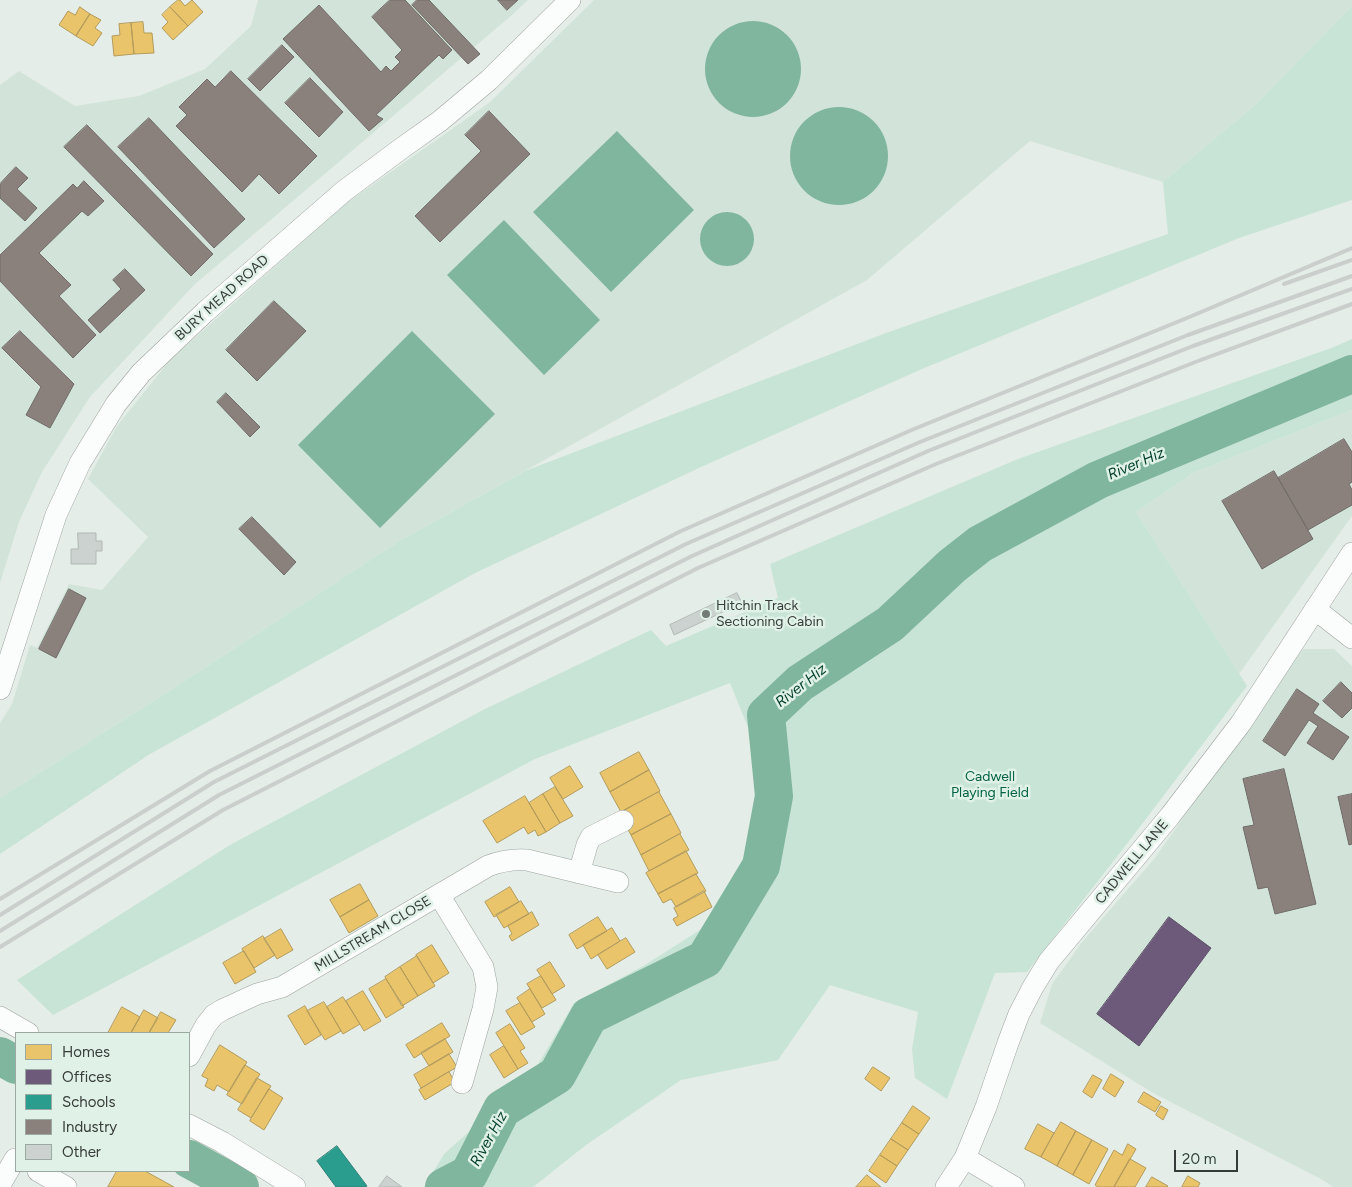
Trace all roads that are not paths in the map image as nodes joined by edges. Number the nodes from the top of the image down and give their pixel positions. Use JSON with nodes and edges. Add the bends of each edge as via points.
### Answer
{"nodes":[{"id":1,"x":570,"y":0,"type":"edge"},
{"id":2,"x":1352,"y":554,"type":"edge"},
{"id":3,"x":1315,"y":609,"type":"junction"},
{"id":4,"x":1352,"y":638,"type":"edge"},
{"id":5,"x":0,"y":689,"type":"edge"},
{"id":6,"x":623,"y":821,"type":"dead end"},
{"id":7,"x":579,"y":874,"type":"junction"},
{"id":8,"x":618,"y":882,"type":"dead end"},
{"id":9,"x":439,"y":895,"type":"junction"},
{"id":10,"x":0,"y":1017,"type":"edge"},
{"id":11,"x":26,"y":1032,"type":"edge"},
{"id":12,"x":190,"y":1054,"type":"edge"},
{"id":13,"x":462,"y":1083,"type":"dead end"},
{"id":14,"x":190,"y":1126,"type":"edge"},
{"id":15,"x":965,"y":1158,"type":"junction"},
{"id":16,"x":15,"y":1160,"type":"edge"},
{"id":17,"x":40,"y":1172,"type":"edge"},
{"id":18,"x":0,"y":1185,"type":"edge"},
{"id":19,"x":66,"y":1187,"type":"edge"},
{"id":20,"x":295,"y":1187,"type":"edge"},
{"id":21,"x":946,"y":1187,"type":"edge"},
{"id":22,"x":1014,"y":1187,"type":"edge"}],
"edges":[{"from":1,"to":5,"type":"street","name":"BURY MEAD ROAD","via":[[482,86],[344,191],[205,312],[141,373],[116,404],[80,463],[56,515]]},
{"from":2,"to":3,"type":"street","name":"CADWELL LANE"},
{"from":3,"to":4,"type":"street"},
{"from":3,"to":15,"type":"street","name":"CADWELL LANE","via":[[1240,724],[1170,816],[1049,961],[1020,1014]]},
{"from":6,"to":7,"type":"street","via":[[591,837]]},
{"from":7,"to":8,"type":"street","name":"MILLSTREAM CLOSE"},
{"from":7,"to":9,"type":"street","name":"MILLSTREAM CLOSE","via":[[527,860],[500,862]]},
{"from":9,"to":12,"type":"street","name":"MILLSTREAM CLOSE","via":[[282,987],[257,994],[214,1015]]},
{"from":9,"to":13,"type":"street","via":[[486,976],[483,1009]]},
{"from":10,"to":11,"type":"street"},
{"from":14,"to":20,"type":"street"},
{"from":15,"to":21,"type":"street","name":"CADWELL LANE"},
{"from":15,"to":22,"type":"street"},
{"from":16,"to":18,"type":"street"},
{"from":17,"to":19,"type":"street"}]}
